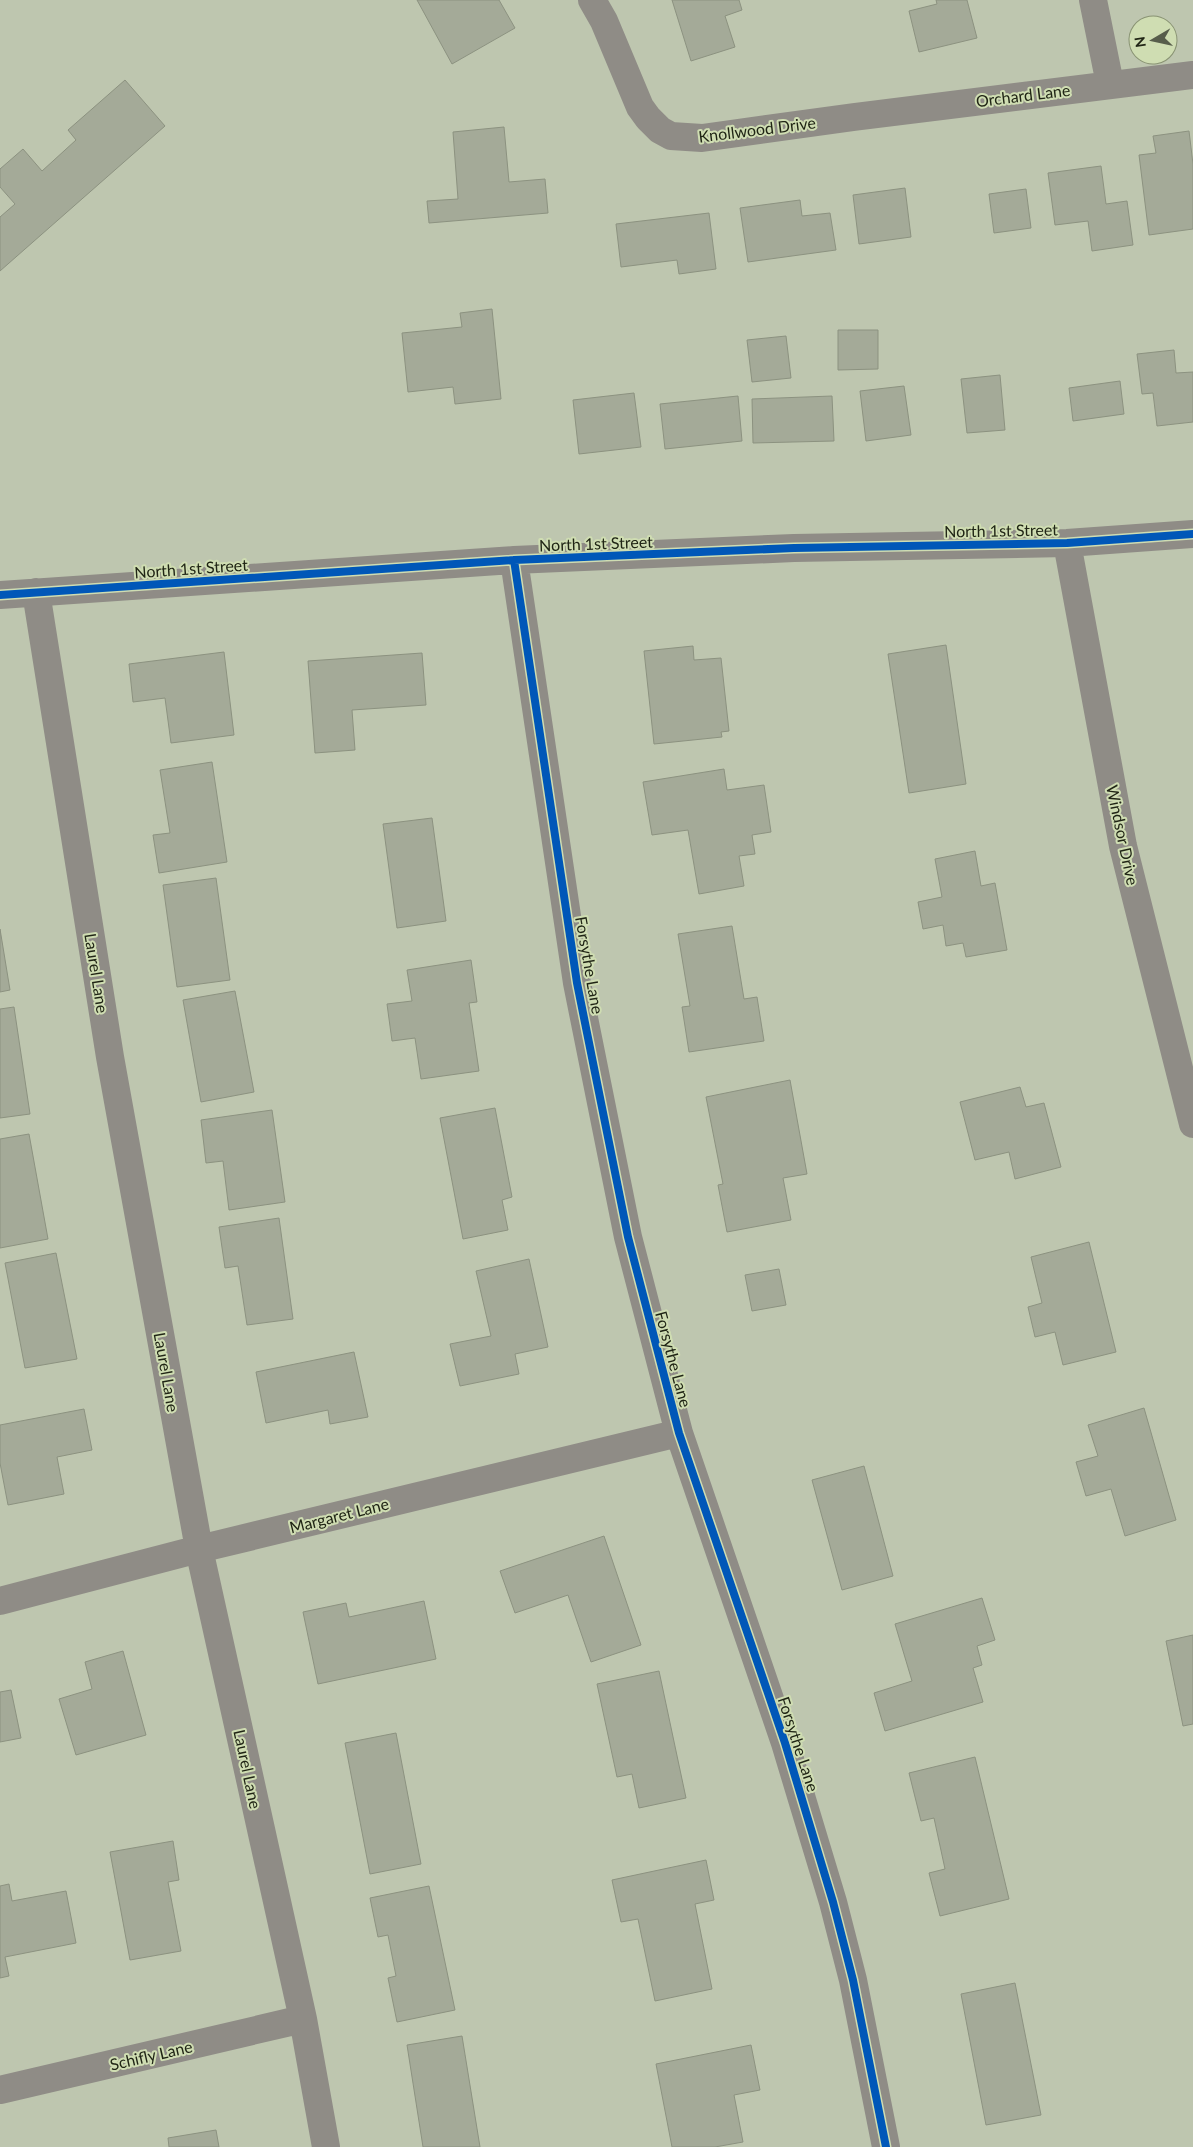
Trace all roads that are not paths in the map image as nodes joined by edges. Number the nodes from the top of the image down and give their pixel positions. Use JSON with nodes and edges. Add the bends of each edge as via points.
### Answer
{"nodes":[{"id":1,"x":592,"y":0,"type":"edge"},
{"id":2,"x":1093,"y":0,"type":"edge"},
{"id":3,"x":1193,"y":75,"type":"edge"},
{"id":4,"x":1110,"y":84,"type":"junction"},
{"id":5,"x":854,"y":116,"type":"joint"},
{"id":6,"x":1193,"y":534,"type":"edge"},
{"id":7,"x":1067,"y":543,"type":"junction"},
{"id":8,"x":514,"y":560,"type":"junction"},
{"id":9,"x":36,"y":592,"type":"junction"},
{"id":10,"x":0,"y":595,"type":"edge"},
{"id":11,"x":1193,"y":1124,"type":"edge"},
{"id":12,"x":679,"y":1433,"type":"junction"},
{"id":13,"x":199,"y":1549,"type":"junction"},
{"id":14,"x":0,"y":1601,"type":"edge"},
{"id":15,"x":303,"y":2019,"type":"junction"},
{"id":16,"x":0,"y":2090,"type":"edge"},
{"id":17,"x":326,"y":2147,"type":"edge"},
{"id":18,"x":886,"y":2147,"type":"edge"}],
"edges":[{"from":1,"to":5,"type":"street","name":"Knollwood Drive","via":[[640,107],[660,130],[671,136],[702,138]]},
{"from":2,"to":4,"type":"street"},
{"from":3,"to":4,"type":"street","name":"Orchard Lane"},
{"from":4,"to":5,"type":"street","name":"Orchard Lane"},
{"from":6,"to":7,"type":"street","name":"North 1st Street"},
{"from":7,"to":8,"type":"street","name":"North 1st Street","via":[[794,548]]},
{"from":7,"to":11,"type":"street","name":"Windsor Drive","via":[[1123,846]]},
{"from":8,"to":9,"type":"street","name":"North 1st Street"},
{"from":8,"to":12,"type":"street","name":"Forsythe Lane","via":[[578,984],[628,1237]]},
{"from":9,"to":10,"type":"street","name":"North 1st Street"},
{"from":9,"to":13,"type":"street","name":"Laurel Lane","via":[[110,1057]]},
{"from":12,"to":13,"type":"street","name":"Margaret Lane"},
{"from":12,"to":18,"type":"street","name":"Forsythe Lane","via":[[785,1743],[834,1902]]},
{"from":13,"to":14,"type":"street","name":"Margaret Lane"},
{"from":13,"to":15,"type":"street","name":"Laurel Lane"},
{"from":15,"to":16,"type":"street","name":"Schifly Lane"},
{"from":15,"to":17,"type":"street","name":"Laurel Lane"}]}
